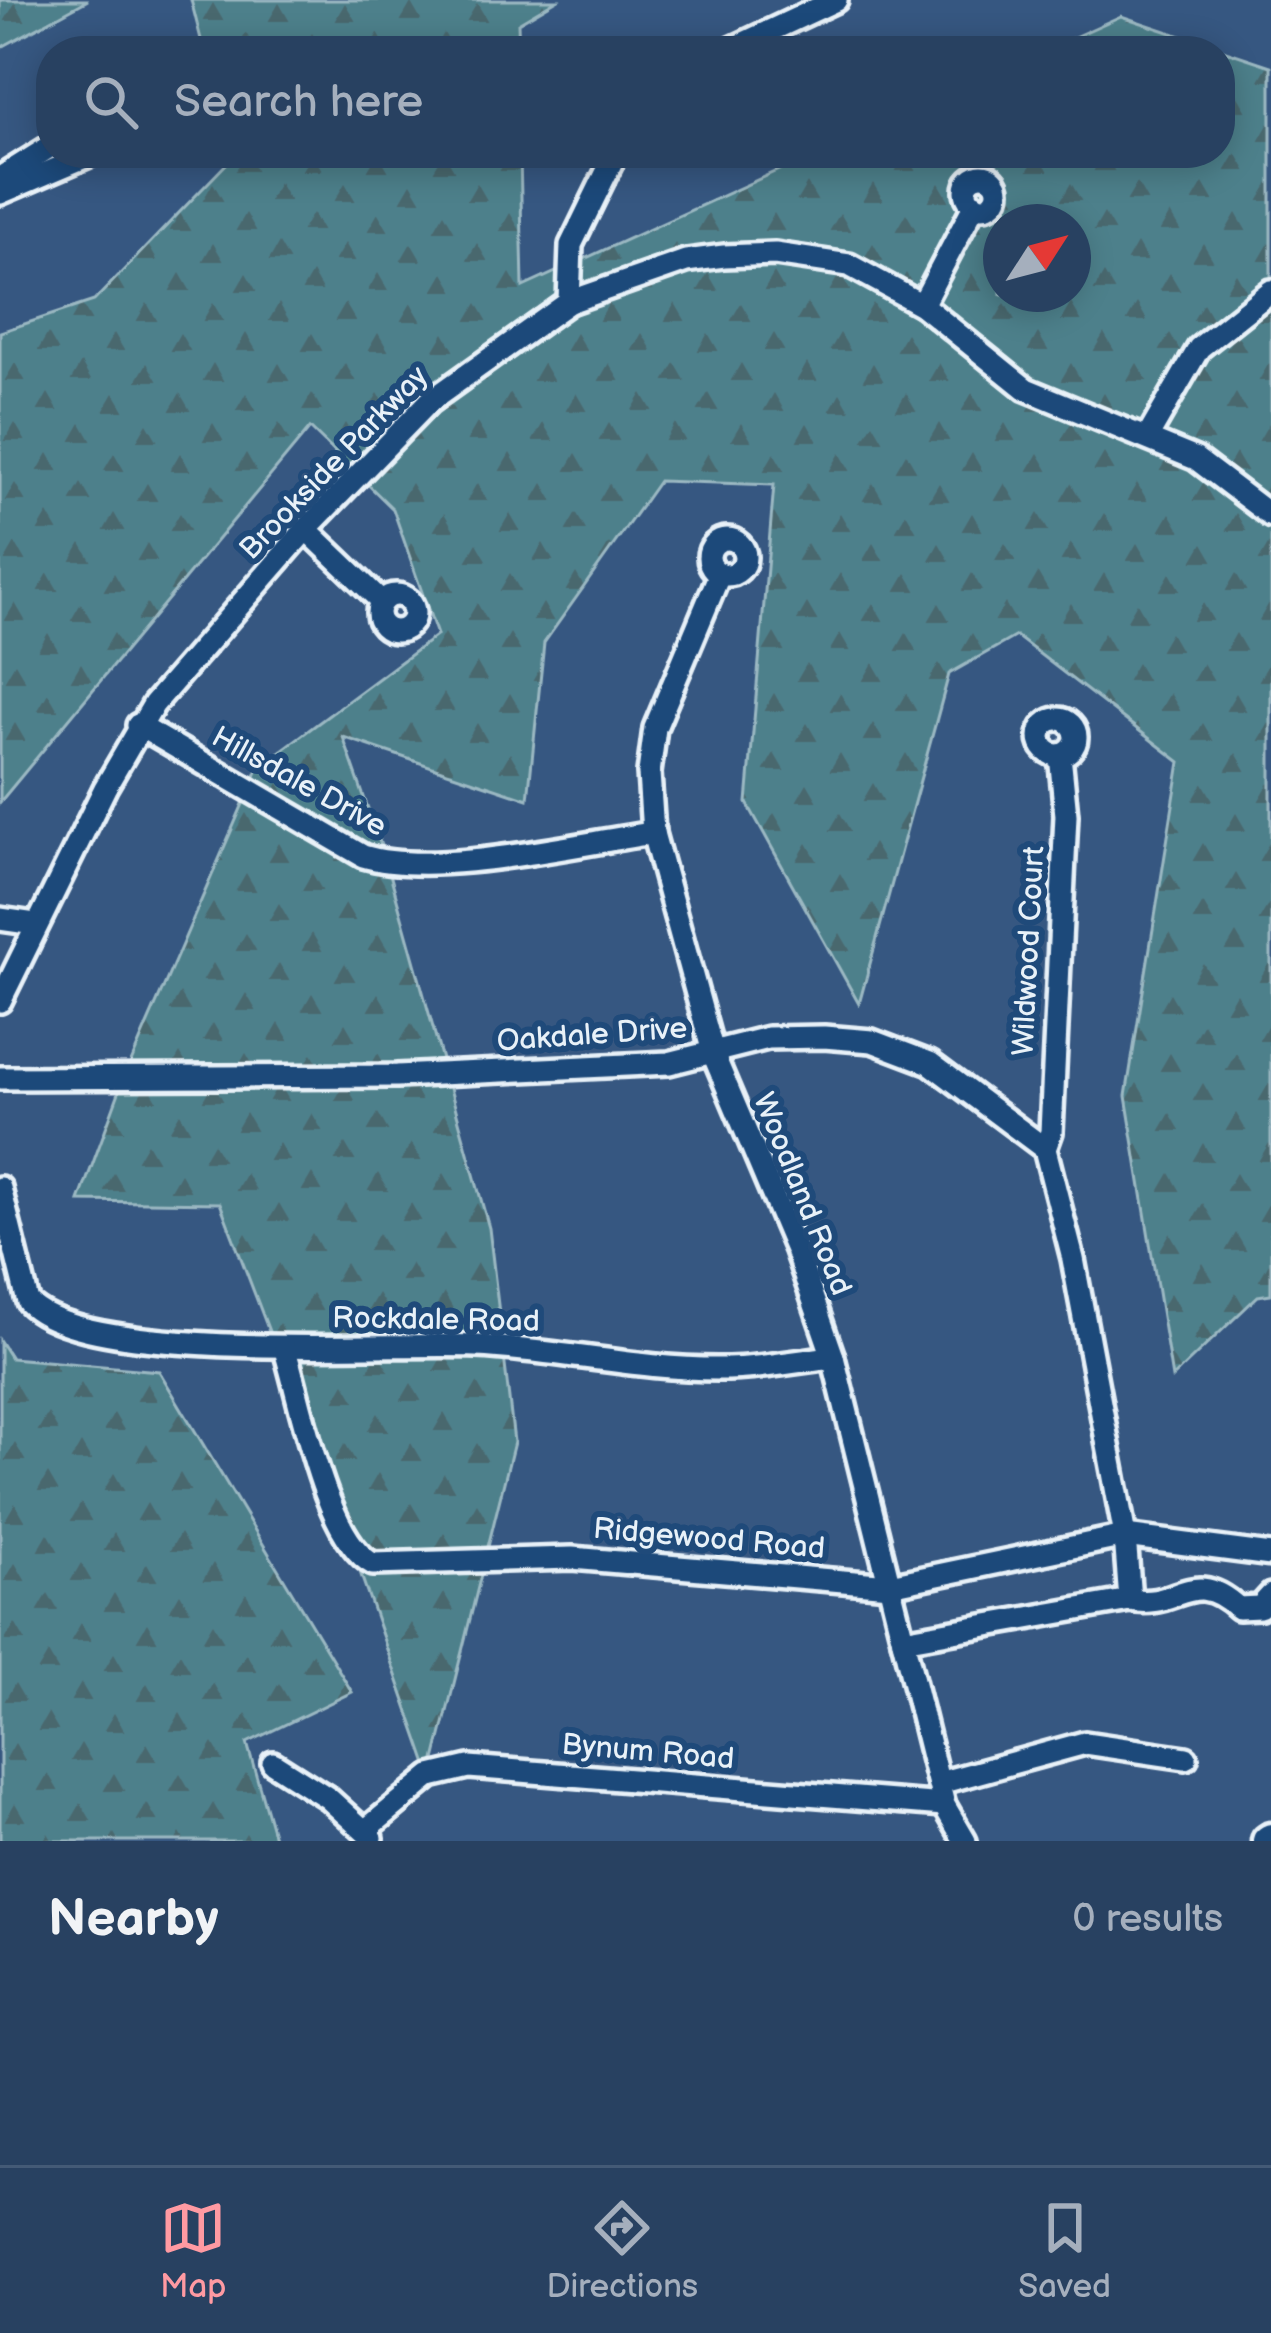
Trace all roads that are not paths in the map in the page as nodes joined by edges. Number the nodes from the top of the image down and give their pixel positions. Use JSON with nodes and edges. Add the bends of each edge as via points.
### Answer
{"nodes":[{"id":1,"x":836,"y":0,"type":"edge"},
{"id":2,"x":759,"y":36,"type":"edge"},
{"id":3,"x":36,"y":155,"type":"edge"},
{"id":4,"x":66,"y":168,"type":"edge"},
{"id":5,"x":609,"y":168,"type":"edge"},
{"id":6,"x":0,"y":178,"type":"edge"},
{"id":7,"x":0,"y":193,"type":"edge"},
{"id":8,"x":975,"y":205,"type":"dead end"},
{"id":9,"x":1271,"y":291,"type":"edge"},
{"id":10,"x":569,"y":302,"type":"junction"},
{"id":11,"x":922,"y":305,"type":"junction"},
{"id":12,"x":1147,"y":438,"type":"junction"},
{"id":13,"x":1271,"y":516,"type":"edge"},
{"id":14,"x":306,"y":530,"type":"junction"},
{"id":15,"x":720,"y":573,"type":"dead end"},
{"id":16,"x":382,"y":602,"type":"dead end"},
{"id":17,"x":138,"y":725,"type":"junction"},
{"id":18,"x":1060,"y":755,"type":"dead end"},
{"id":19,"x":652,"y":833,"type":"junction"},
{"id":20,"x":0,"y":919,"type":"edge"},
{"id":21,"x":35,"y":924,"type":"junction"},
{"id":22,"x":0,"y":1001,"type":"edge"},
{"id":23,"x":714,"y":1056,"type":"junction"},
{"id":24,"x":0,"y":1078,"type":"edge"},
{"id":25,"x":1045,"y":1149,"type":"junction"},
{"id":26,"x":0,"y":1188,"type":"edge"},
{"id":27,"x":285,"y":1350,"type":"junction"},
{"id":28,"x":832,"y":1357,"type":"junction"},
{"id":29,"x":1125,"y":1536,"type":"junction"},
{"id":30,"x":1271,"y":1555,"type":"edge"},
{"id":31,"x":890,"y":1585,"type":"junction"},
{"id":32,"x":1271,"y":1595,"type":"edge"},
{"id":33,"x":1130,"y":1600,"type":"junction"},
{"id":34,"x":903,"y":1640,"type":"junction"},
{"id":35,"x":1186,"y":1758,"type":"dead end"},
{"id":36,"x":272,"y":1763,"type":"dead end"},
{"id":37,"x":939,"y":1783,"type":"junction"},
{"id":38,"x":944,"y":1805,"type":"junction"},
{"id":39,"x":371,"y":1835,"type":"edge"},
{"id":40,"x":965,"y":1841,"type":"edge"}],
"edges":[{"from":1,"to":2,"type":"street"},
{"from":3,"to":6,"type":"street"},
{"from":4,"to":7,"type":"street"},
{"from":5,"to":10,"type":"street","via":[[571,245]]},
{"from":8,"to":11,"type":"street"},
{"from":9,"to":12,"type":"street","via":[[1199,348]]},
{"from":10,"to":11,"type":"street","name":"Brookside Parkway","via":[[686,261],[775,254],[848,265]]},
{"from":10,"to":14,"type":"street","name":"Brookside Parkway","via":[[429,402]]},
{"from":11,"to":12,"type":"street","name":"Brookside Parkway","via":[[1026,388]]},
{"from":12,"to":13,"type":"street","name":"Brookside Parkway","via":[[1196,459]]},
{"from":14,"to":16,"type":"street"},
{"from":14,"to":17,"type":"street","name":"Brookside Parkway"},
{"from":15,"to":19,"type":"street","name":"Woodland Road","via":[[655,728]]},
{"from":17,"to":19,"type":"street","name":"Hillsdale Drive","via":[[387,863]]},
{"from":17,"to":21,"type":"street","name":"Brookside Parkway"},
{"from":18,"to":25,"type":"street","name":"Wildwood Court","via":[[1066,815]]},
{"from":19,"to":23,"type":"street","name":"Woodland Road"},
{"from":20,"to":21,"type":"street"},
{"from":21,"to":22,"type":"street","name":"Brookside Parkway"},
{"from":23,"to":24,"type":"street","name":"Oakdale Drive","via":[[397,1076]]},
{"from":23,"to":25,"type":"street","name":"Oakdale Drive","via":[[768,1038],[872,1041],[929,1063]]},
{"from":23,"to":28,"type":"street","name":"Woodland Road"},
{"from":25,"to":29,"type":"street"},
{"from":26,"to":27,"type":"street","name":"Rockdale Road","via":[[24,1291],[40,1315],[86,1330]]},
{"from":27,"to":28,"type":"street","name":"Rockdale Road","via":[[473,1346],[725,1369]]},
{"from":27,"to":31,"type":"street","name":"Ridgewood Road","via":[[336,1518],[357,1556],[373,1564],[572,1558]]},
{"from":28,"to":31,"type":"street","name":"Woodland Road"},
{"from":29,"to":30,"type":"street","name":"Ridgewood Road"},
{"from":29,"to":31,"type":"street","name":"Ridgewood Road"},
{"from":29,"to":33,"type":"street"},
{"from":31,"to":34,"type":"street","name":"Woodland Road"},
{"from":32,"to":33,"type":"street","via":[[1260,1607],[1238,1607],[1216,1588],[1201,1587]]},
{"from":33,"to":34,"type":"street"},
{"from":34,"to":37,"type":"street","name":"Woodland Road"},
{"from":35,"to":37,"type":"street","via":[[1085,1742]]},
{"from":36,"to":39,"type":"street"},
{"from":37,"to":38,"type":"street","name":"Woodland Road"},
{"from":38,"to":39,"type":"street","name":"Bynum Road","via":[[470,1767],[431,1776]]},
{"from":38,"to":40,"type":"street","name":"Woodland Road"}]}
